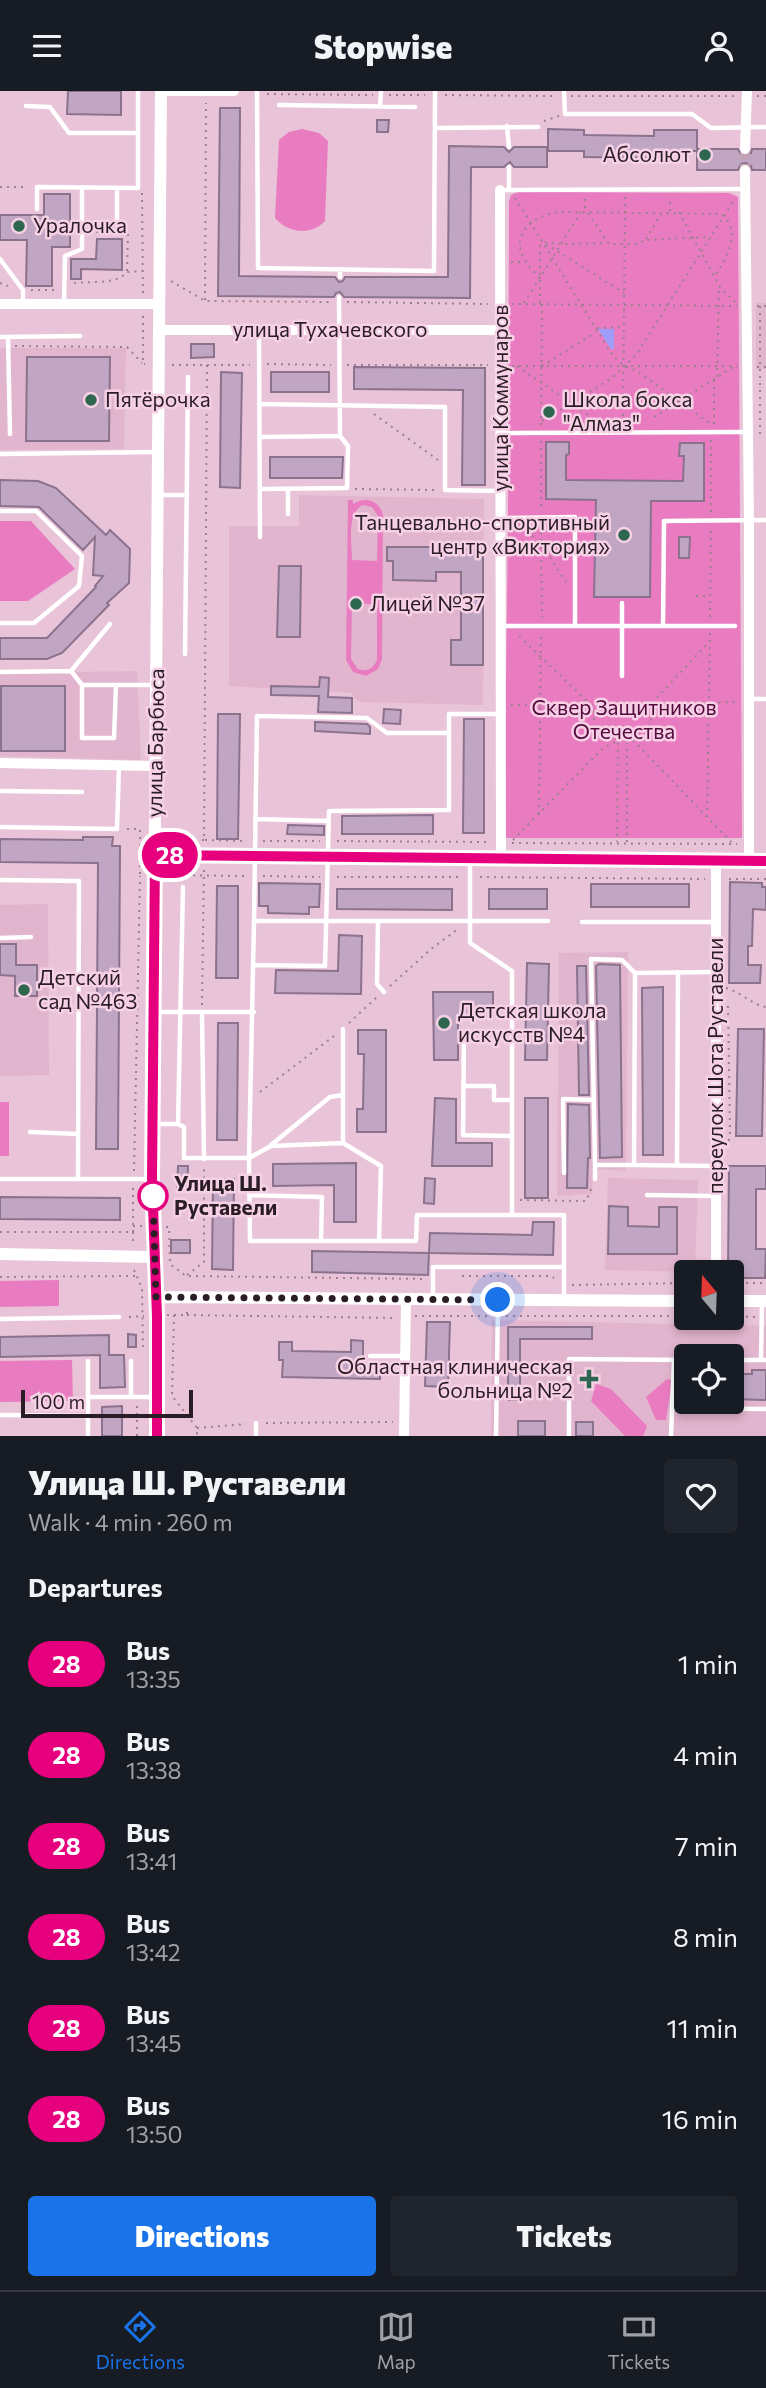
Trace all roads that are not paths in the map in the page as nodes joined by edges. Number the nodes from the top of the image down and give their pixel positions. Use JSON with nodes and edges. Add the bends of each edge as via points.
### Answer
{"nodes":[{"id":1,"x":138,"y":91,"type":"edge"},
{"id":2,"x":161,"y":91,"type":"edge"},
{"id":3,"x":234,"y":91,"type":"edge"},
{"id":4,"x":206,"y":92,"type":"edge"},
{"id":5,"x":257,"y":93,"type":"edge"},
{"id":6,"x":380,"y":93,"type":"edge"},
{"id":7,"x":435,"y":93,"type":"edge"},
{"id":8,"x":564,"y":93,"type":"edge"},
{"id":9,"x":747,"y":94,"type":"edge"},
{"id":10,"x":279,"y":105,"type":"dead end"},
{"id":11,"x":26,"y":106,"type":"dead end"},
{"id":12,"x":380,"y":106,"type":"junction"},
{"id":13,"x":415,"y":107,"type":"dead end"},
{"id":14,"x":507,"y":126,"type":"junction"},
{"id":15,"x":538,"y":127,"type":"road end"},
{"id":16,"x":745,"y":127,"type":"junction"},
{"id":17,"x":766,"y":127,"type":"edge"},
{"id":18,"x":436,"y":128,"type":"junction"},
{"id":19,"x":137,"y":133,"type":"junction"},
{"id":20,"x":509,"y":147,"type":"dead end"},
{"id":21,"x":745,"y":149,"type":"tunnel mouth"},
{"id":22,"x":509,"y":167,"type":"dead end"},
{"id":23,"x":745,"y":170,"type":"tunnel mouth"},
{"id":24,"x":82,"y":187,"type":"junction"},
{"id":25,"x":117,"y":188,"type":"junction"},
{"id":26,"x":746,"y":188,"type":"junction"},
{"id":27,"x":505,"y":190,"type":"junction"},
{"id":28,"x":37,"y":209,"type":"dead end"},
{"id":29,"x":117,"y":220,"type":"dead end"},
{"id":30,"x":0,"y":259,"type":"edge"},
{"id":31,"x":340,"y":269,"type":"junction"},
{"id":32,"x":340,"y":277,"type":"dead end"},
{"id":33,"x":340,"y":300,"type":"road end"},
{"id":34,"x":23,"y":303,"type":"junction"},
{"id":35,"x":64,"y":303,"type":"junction"},
{"id":36,"x":0,"y":304,"type":"edge"},
{"id":37,"x":159,"y":304,"type":"junction"},
{"id":38,"x":159,"y":330,"type":"junction"},
{"id":39,"x":259,"y":330,"type":"junction"},
{"id":40,"x":339,"y":330,"type":"junction"},
{"id":41,"x":500,"y":330,"type":"junction"},
{"id":42,"x":80,"y":336,"type":"dead end"},
{"id":43,"x":0,"y":337,"type":"edge"},
{"id":44,"x":8,"y":337,"type":"junction"},
{"id":45,"x":188,"y":377,"type":"dead end"},
{"id":46,"x":259,"y":404,"type":"junction"},
{"id":47,"x":339,"y":404,"type":"junction"},
{"id":48,"x":748,"y":432,"type":"junction"},
{"id":49,"x":502,"y":433,"type":"junction"},
{"id":50,"x":10,"y":434,"type":"dead end"},
{"id":51,"x":340,"y":436,"type":"junction"},
{"id":52,"x":260,"y":437,"type":"junction"},
{"id":53,"x":158,"y":452,"type":"junction"},
{"id":54,"x":0,"y":454,"type":"edge"},
{"id":55,"x":260,"y":489,"type":"junction"},
{"id":56,"x":288,"y":489,"type":"junction"},
{"id":57,"x":501,"y":491,"type":"junction"},
{"id":58,"x":158,"y":495,"type":"junction"},
{"id":59,"x":187,"y":495,"type":"junction"},
{"id":60,"x":0,"y":511,"type":"edge"},
{"id":61,"x":288,"y":514,"type":"dead end"},
{"id":62,"x":502,"y":518,"type":"junction"},
{"id":63,"x":749,"y":520,"type":"junction"},
{"id":64,"x":766,"y":520,"type":"edge"},
{"id":65,"x":260,"y":537,"type":"dead end"},
{"id":66,"x":622,"y":603,"type":"dead end"},
{"id":67,"x":0,"y":623,"type":"edge"},
{"id":68,"x":110,"y":624,"type":"dead end"},
{"id":69,"x":575,"y":626,"type":"junction"},
{"id":70,"x":622,"y":626,"type":"junction"},
{"id":71,"x":735,"y":626,"type":"dead end"},
{"id":72,"x":500,"y":627,"type":"junction"},
{"id":73,"x":663,"y":627,"type":"junction"},
{"id":74,"x":185,"y":654,"type":"dead end"},
{"id":75,"x":71,"y":671,"type":"junction"},
{"id":76,"x":0,"y":672,"type":"edge"},
{"id":77,"x":622,"y":676,"type":"dead end"},
{"id":78,"x":82,"y":685,"type":"junction"},
{"id":79,"x":116,"y":685,"type":"junction"},
{"id":80,"x":156,"y":685,"type":"junction"},
{"id":81,"x":749,"y":699,"type":"junction"},
{"id":82,"x":766,"y":699,"type":"edge"},
{"id":83,"x":503,"y":710,"type":"junction"},
{"id":84,"x":449,"y":733,"type":"junction"},
{"id":85,"x":0,"y":763,"type":"edge"},
{"id":86,"x":119,"y":765,"type":"junction"},
{"id":87,"x":155,"y":766,"type":"junction"},
{"id":88,"x":0,"y":791,"type":"edge"},
{"id":89,"x":82,"y":792,"type":"dead end"},
{"id":90,"x":256,"y":819,"type":"junction"},
{"id":91,"x":328,"y":821,"type":"junction"},
{"id":92,"x":0,"y":827,"type":"edge"},
{"id":93,"x":155,"y":855,"type":"junction"},
{"id":94,"x":255,"y":856,"type":"junction"},
{"id":95,"x":327,"y":856,"type":"junction"},
{"id":96,"x":470,"y":858,"type":"junction"},
{"id":97,"x":500,"y":859,"type":"junction"},
{"id":98,"x":716,"y":860,"type":"junction"},
{"id":99,"x":749,"y":861,"type":"junction"},
{"id":100,"x":766,"y":861,"type":"edge"},
{"id":101,"x":0,"y":880,"type":"edge"},
{"id":102,"x":183,"y":887,"type":"dead end"},
{"id":103,"x":471,"y":920,"type":"junction"},
{"id":104,"x":254,"y":921,"type":"junction"},
{"id":105,"x":327,"y":921,"type":"junction"},
{"id":106,"x":379,"y":921,"type":"junction"},
{"id":107,"x":548,"y":921,"type":"dead end"},
{"id":108,"x":582,"y":922,"type":"dead end"},
{"id":109,"x":716,"y":922,"type":"junction"},
{"id":110,"x":30,"y":937,"type":"dead end"},
{"id":111,"x":0,"y":938,"type":"edge"},
{"id":112,"x":254,"y":964,"type":"junction"},
{"id":113,"x":716,"y":971,"type":"junction"},
{"id":114,"x":678,"y":972,"type":"junction"},
{"id":115,"x":635,"y":973,"type":"junction"},
{"id":116,"x":384,"y":992,"type":"road end"},
{"id":117,"x":153,"y":1012,"type":"junction"},
{"id":118,"x":179,"y":1012,"type":"junction"},
{"id":119,"x":254,"y":1012,"type":"junction"},
{"id":120,"x":202,"y":1013,"type":"junction"},
{"id":121,"x":343,"y":1029,"type":"road end"},
{"id":122,"x":512,"y":1032,"type":"junction"},
{"id":123,"x":463,"y":1086,"type":"junction"},
{"id":124,"x":343,"y":1095,"type":"junction"},
{"id":125,"x":512,"y":1100,"type":"junction"},
{"id":126,"x":594,"y":1100,"type":"junction"},
{"id":127,"x":153,"y":1123,"type":"junction"},
{"id":128,"x":178,"y":1124,"type":"junction"},
{"id":129,"x":30,"y":1132,"type":"dead end"},
{"id":130,"x":78,"y":1133,"type":"junction"},
{"id":131,"x":512,"y":1136,"type":"junction"},
{"id":132,"x":343,"y":1143,"type":"junction"},
{"id":133,"x":271,"y":1146,"type":"junction"},
{"id":134,"x":249,"y":1158,"type":"junction"},
{"id":135,"x":204,"y":1159,"type":"junction"},
{"id":136,"x":595,"y":1165,"type":"junction"},
{"id":137,"x":634,"y":1165,"type":"junction"},
{"id":138,"x":677,"y":1166,"type":"junction"},
{"id":139,"x":716,"y":1166,"type":"junction"},
{"id":140,"x":564,"y":1173,"type":"dead end"},
{"id":141,"x":0,"y":1179,"type":"edge"},
{"id":142,"x":78,"y":1179,"type":"junction"},
{"id":143,"x":152,"y":1179,"type":"junction"},
{"id":144,"x":595,"y":1179,"type":"road end"},
{"id":145,"x":249,"y":1195,"type":"junction"},
{"id":146,"x":647,"y":1195,"type":"dead end"},
{"id":147,"x":716,"y":1196,"type":"junction"},
{"id":148,"x":512,"y":1214,"type":"junction"},
{"id":149,"x":321,"y":1241,"type":"junction"},
{"id":150,"x":379,"y":1241,"type":"junction"},
{"id":151,"x":0,"y":1254,"type":"edge"},
{"id":152,"x":153,"y":1257,"type":"junction"},
{"id":153,"x":716,"y":1260,"type":"edge"},
{"id":154,"x":564,"y":1267,"type":"junction"},
{"id":155,"x":156,"y":1297,"type":"junction"},
{"id":156,"x":406,"y":1299,"type":"junction"},
{"id":157,"x":433,"y":1299,"type":"junction"},
{"id":158,"x":498,"y":1300,"type":"junction"},
{"id":159,"x":564,"y":1300,"type":"junction"},
{"id":160,"x":674,"y":1301,"type":"edge"},
{"id":161,"x":744,"y":1301,"type":"edge"},
{"id":162,"x":764,"y":1301,"type":"edge"},
{"id":163,"x":119,"y":1317,"type":"dead end"},
{"id":164,"x":0,"y":1319,"type":"edge"},
{"id":165,"x":370,"y":1356,"type":"dead end"},
{"id":166,"x":405,"y":1356,"type":"junction"},
{"id":167,"x":674,"y":1360,"type":"edge"},
{"id":168,"x":744,"y":1360,"type":"edge"},
{"id":169,"x":764,"y":1360,"type":"edge"},
{"id":170,"x":88,"y":1361,"type":"dead end"},
{"id":171,"x":131,"y":1361,"type":"dead end"},
{"id":172,"x":134,"y":1396,"type":"junction"},
{"id":173,"x":89,"y":1397,"type":"junction"},
{"id":174,"x":157,"y":1397,"type":"junction"},
{"id":175,"x":674,"y":1408,"type":"edge"},
{"id":176,"x":744,"y":1409,"type":"edge"},
{"id":177,"x":766,"y":1409,"type":"edge"},
{"id":178,"x":0,"y":1415,"type":"edge"},
{"id":179,"x":88,"y":1416,"type":"junction"},
{"id":180,"x":256,"y":1423,"type":"road end"},
{"id":181,"x":88,"y":1436,"type":"edge"},
{"id":182,"x":157,"y":1436,"type":"edge"},
{"id":183,"x":256,"y":1436,"type":"edge"},
{"id":184,"x":404,"y":1436,"type":"edge"},
{"id":185,"x":496,"y":1436,"type":"edge"},
{"id":186,"x":569,"y":1436,"type":"edge"},
{"id":187,"x":671,"y":1436,"type":"edge"}],
"edges":[{"from":1,"to":19,"type":"lane"},
{"from":2,"to":4,"type":"street"},
{"from":2,"to":37,"type":"street","name":"улица Барбюса"},
{"from":3,"to":4,"type":"street"},
{"from":5,"to":31,"type":"lane","via":[[258,268]]},
{"from":6,"to":12,"type":"lane"},
{"from":7,"to":18,"type":"lane"},
{"from":8,"to":16,"type":"lane","via":[[565,114],[692,114],[711,128]]},
{"from":9,"to":16,"type":"street"},
{"from":10,"to":12,"type":"lane"},
{"from":11,"to":19,"type":"lane","via":[[50,107],[69,133]]},
{"from":12,"to":13,"type":"lane"},
{"from":14,"to":15,"type":"lane"},
{"from":14,"to":18,"type":"lane"},
{"from":14,"to":20,"type":"lane"},
{"from":16,"to":17,"type":"lane"},
{"from":16,"to":21,"type":"street"},
{"from":18,"to":31,"type":"lane","via":[[434,271]]},
{"from":19,"to":25,"type":"lane","via":[[138,188]]},
{"from":22,"to":27,"type":"lane"},
{"from":23,"to":26,"type":"street"},
{"from":24,"to":25,"type":"lane"},
{"from":24,"to":28,"type":"lane","via":[[37,187]]},
{"from":24,"to":35,"type":"lane","via":[[82,249],[65,256]]},
{"from":25,"to":29,"type":"lane"},
{"from":26,"to":27,"type":"lane"},
{"from":26,"to":48,"type":"street"},
{"from":27,"to":41,"type":"street","name":"улица Коммунаров"},
{"from":30,"to":34,"type":"lane","via":[[23,290]]},
{"from":31,"to":32,"type":"lane"},
{"from":33,"to":40,"type":"lane"},
{"from":34,"to":35,"type":"street"},
{"from":34,"to":36,"type":"street"},
{"from":35,"to":37,"type":"street"},
{"from":37,"to":38,"type":"street","name":"улица Барбюса"},
{"from":38,"to":39,"type":"street","name":"улица Тухачевского"},
{"from":38,"to":53,"type":"street","name":"улица Барбюса"},
{"from":39,"to":40,"type":"street","name":"улица Тухачевского"},
{"from":39,"to":46,"type":"lane"},
{"from":40,"to":41,"type":"street","name":"улица Тухачевского"},
{"from":40,"to":47,"type":"lane"},
{"from":41,"to":49,"type":"street","name":"улица Коммунаров"},
{"from":42,"to":44,"type":"lane"},
{"from":43,"to":44,"type":"lane"},
{"from":44,"to":50,"type":"lane"},
{"from":45,"to":59,"type":"lane"},
{"from":46,"to":47,"type":"lane"},
{"from":46,"to":52,"type":"lane"},
{"from":47,"to":51,"type":"lane"},
{"from":47,"to":57,"type":"lane","via":[[445,407],[445,490]]},
{"from":48,"to":49,"type":"lane"},
{"from":48,"to":63,"type":"street"},
{"from":49,"to":57,"type":"street","name":"улица Коммунаров"},
{"from":51,"to":52,"type":"lane"},
{"from":51,"to":56,"type":"lane","via":[[348,446],[347,488]]},
{"from":52,"to":55,"type":"lane"},
{"from":53,"to":54,"type":"lane"},
{"from":53,"to":58,"type":"street","name":"улица Барбюса"},
{"from":55,"to":56,"type":"lane"},
{"from":55,"to":65,"type":"lane"},
{"from":56,"to":61,"type":"lane"},
{"from":57,"to":62,"type":"street","name":"улица Коммунаров"},
{"from":58,"to":59,"type":"lane"},
{"from":58,"to":80,"type":"street","name":"улица Барбюса"},
{"from":59,"to":74,"type":"lane"},
{"from":60,"to":67,"type":"lane","via":[[36,511],[82,556],[79,586],[61,601],[34,623]]},
{"from":62,"to":69,"type":"lane","via":[[575,517]]},
{"from":62,"to":72,"type":"street","name":"улица Коммунаров"},
{"from":63,"to":64,"type":"lane"},
{"from":63,"to":73,"type":"lane","via":[[664,521]]},
{"from":63,"to":81,"type":"street"},
{"from":66,"to":70,"type":"lane"},
{"from":68,"to":75,"type":"lane"},
{"from":69,"to":70,"type":"lane"},
{"from":69,"to":72,"type":"lane"},
{"from":70,"to":73,"type":"lane"},
{"from":70,"to":77,"type":"lane"},
{"from":71,"to":73,"type":"lane"},
{"from":72,"to":83,"type":"street","name":"улица Коммунаров"},
{"from":75,"to":76,"type":"lane"},
{"from":75,"to":78,"type":"lane"},
{"from":78,"to":79,"type":"lane"},
{"from":78,"to":79,"type":"lane","via":[[82,738],[114,739]]},
{"from":79,"to":80,"type":"lane"},
{"from":80,"to":87,"type":"street","name":"улица Барбюса"},
{"from":81,"to":82,"type":"lane"},
{"from":81,"to":99,"type":"street"},
{"from":83,"to":84,"type":"lane","via":[[449,714]]},
{"from":83,"to":97,"type":"street","name":"улица Коммунаров"},
{"from":84,"to":90,"type":"lane","via":[[387,733],[367,718],[257,716]]},
{"from":84,"to":91,"type":"lane","via":[[449,810],[328,811]]},
{"from":85,"to":86,"type":"street"},
{"from":86,"to":87,"type":"street"},
{"from":86,"to":92,"type":"lane","via":[[117,829]]},
{"from":87,"to":93,"type":"street","name":"улица Барбюса"},
{"from":88,"to":89,"type":"lane"},
{"from":90,"to":91,"type":"lane"},
{"from":90,"to":94,"type":"lane"},
{"from":91,"to":95,"type":"lane"},
{"from":93,"to":94,"type":"street"},
{"from":93,"to":117,"type":"street","name":"улица Барбюса"},
{"from":94,"to":95,"type":"street"},
{"from":94,"to":104,"type":"lane"},
{"from":95,"to":96,"type":"street"},
{"from":95,"to":105,"type":"lane"},
{"from":96,"to":97,"type":"street"},
{"from":96,"to":103,"type":"lane"},
{"from":97,"to":98,"type":"street"},
{"from":98,"to":99,"type":"street"},
{"from":98,"to":109,"type":"street","name":"переулок Шота Руставели"},
{"from":99,"to":100,"type":"street"},
{"from":101,"to":130,"type":"lane","via":[[79,881]]},
{"from":102,"to":118,"type":"lane"},
{"from":103,"to":106,"type":"lane"},
{"from":103,"to":107,"type":"lane"},
{"from":103,"to":122,"type":"lane","via":[[470,943],[512,971]]},
{"from":104,"to":105,"type":"lane"},
{"from":104,"to":112,"type":"lane"},
{"from":105,"to":106,"type":"lane"},
{"from":105,"to":112,"type":"lane","via":[[325,966]]},
{"from":106,"to":116,"type":"lane","via":[[377,984]]},
{"from":108,"to":109,"type":"lane"},
{"from":109,"to":113,"type":"street","name":"переулок Шота Руставели"},
{"from":110,"to":111,"type":"lane"},
{"from":112,"to":119,"type":"lane"},
{"from":113,"to":114,"type":"lane"},
{"from":113,"to":139,"type":"street","name":"переулок Шота Руставели"},
{"from":114,"to":115,"type":"lane"},
{"from":114,"to":138,"type":"lane"},
{"from":115,"to":126,"type":"lane","via":[[622,960],[591,958]]},
{"from":115,"to":137,"type":"lane"},
{"from":117,"to":118,"type":"lane"},
{"from":117,"to":127,"type":"street","name":"улица Барбюса"},
{"from":118,"to":120,"type":"lane"},
{"from":118,"to":128,"type":"lane"},
{"from":119,"to":120,"type":"lane"},
{"from":119,"to":134,"type":"lane"},
{"from":120,"to":135,"type":"lane"},
{"from":121,"to":124,"type":"lane"},
{"from":122,"to":123,"type":"lane","via":[[464,1032]]},
{"from":122,"to":125,"type":"lane"},
{"from":123,"to":125,"type":"lane","via":[[494,1086],[494,1100]]},
{"from":123,"to":131,"type":"lane","via":[[463,1135]]},
{"from":124,"to":132,"type":"lane"},
{"from":124,"to":133,"type":"lane","via":[[330,1097]]},
{"from":125,"to":131,"type":"lane"},
{"from":126,"to":136,"type":"lane"},
{"from":126,"to":140,"type":"lane","via":[[563,1099]]},
{"from":127,"to":128,"type":"lane"},
{"from":127,"to":143,"type":"street","name":"улица Барбюса"},
{"from":128,"to":135,"type":"lane","via":[[184,1127],[184,1158]]},
{"from":129,"to":130,"type":"lane"},
{"from":130,"to":142,"type":"lane"},
{"from":131,"to":148,"type":"lane"},
{"from":132,"to":133,"type":"lane"},
{"from":132,"to":150,"type":"lane","via":[[382,1166]]},
{"from":133,"to":134,"type":"lane"},
{"from":134,"to":135,"type":"lane"},
{"from":134,"to":145,"type":"lane"},
{"from":136,"to":137,"type":"lane"},
{"from":136,"to":144,"type":"lane"},
{"from":137,"to":138,"type":"lane"},
{"from":138,"to":139,"type":"lane"},
{"from":139,"to":147,"type":"street","name":"переулок Шота Руставели"},
{"from":141,"to":142,"type":"lane"},
{"from":142,"to":143,"type":"lane"},
{"from":143,"to":152,"type":"street","name":"улица Барбюса"},
{"from":145,"to":149,"type":"lane","via":[[250,1241]]},
{"from":145,"to":149,"type":"lane","via":[[322,1197]]},
{"from":146,"to":147,"type":"lane"},
{"from":147,"to":153,"type":"street","name":"переулок Шота Руставели"},
{"from":148,"to":150,"type":"lane","via":[[417,1215],[416,1241]]},
{"from":148,"to":154,"type":"lane","via":[[564,1215]]},
{"from":149,"to":150,"type":"lane"},
{"from":151,"to":152,"type":"street"},
{"from":152,"to":155,"type":"street","name":"улица Барбюса"},
{"from":154,"to":157,"type":"lane","via":[[433,1267]]},
{"from":154,"to":159,"type":"lane"},
{"from":155,"to":156,"type":"street"},
{"from":155,"to":174,"type":"street","name":"улица Барбюса"},
{"from":156,"to":157,"type":"street"},
{"from":156,"to":166,"type":"street"},
{"from":157,"to":158,"type":"street"},
{"from":158,"to":159,"type":"street"},
{"from":158,"to":185,"type":"lane"},
{"from":159,"to":160,"type":"street"},
{"from":161,"to":162,"type":"street"},
{"from":162,"to":169,"type":"lane"},
{"from":163,"to":164,"type":"lane"},
{"from":165,"to":166,"type":"lane"},
{"from":166,"to":184,"type":"street"},
{"from":167,"to":186,"type":"lane","via":[[569,1359]]},
{"from":168,"to":169,"type":"lane"},
{"from":170,"to":173,"type":"lane"},
{"from":171,"to":172,"type":"lane"},
{"from":172,"to":173,"type":"lane"},
{"from":172,"to":174,"type":"lane"},
{"from":173,"to":179,"type":"lane"},
{"from":174,"to":182,"type":"street","name":"улица Барбюса"},
{"from":175,"to":187,"type":"lane"},
{"from":176,"to":177,"type":"lane"},
{"from":178,"to":179,"type":"lane"},
{"from":179,"to":181,"type":"lane"},
{"from":180,"to":183,"type":"lane"}]}
